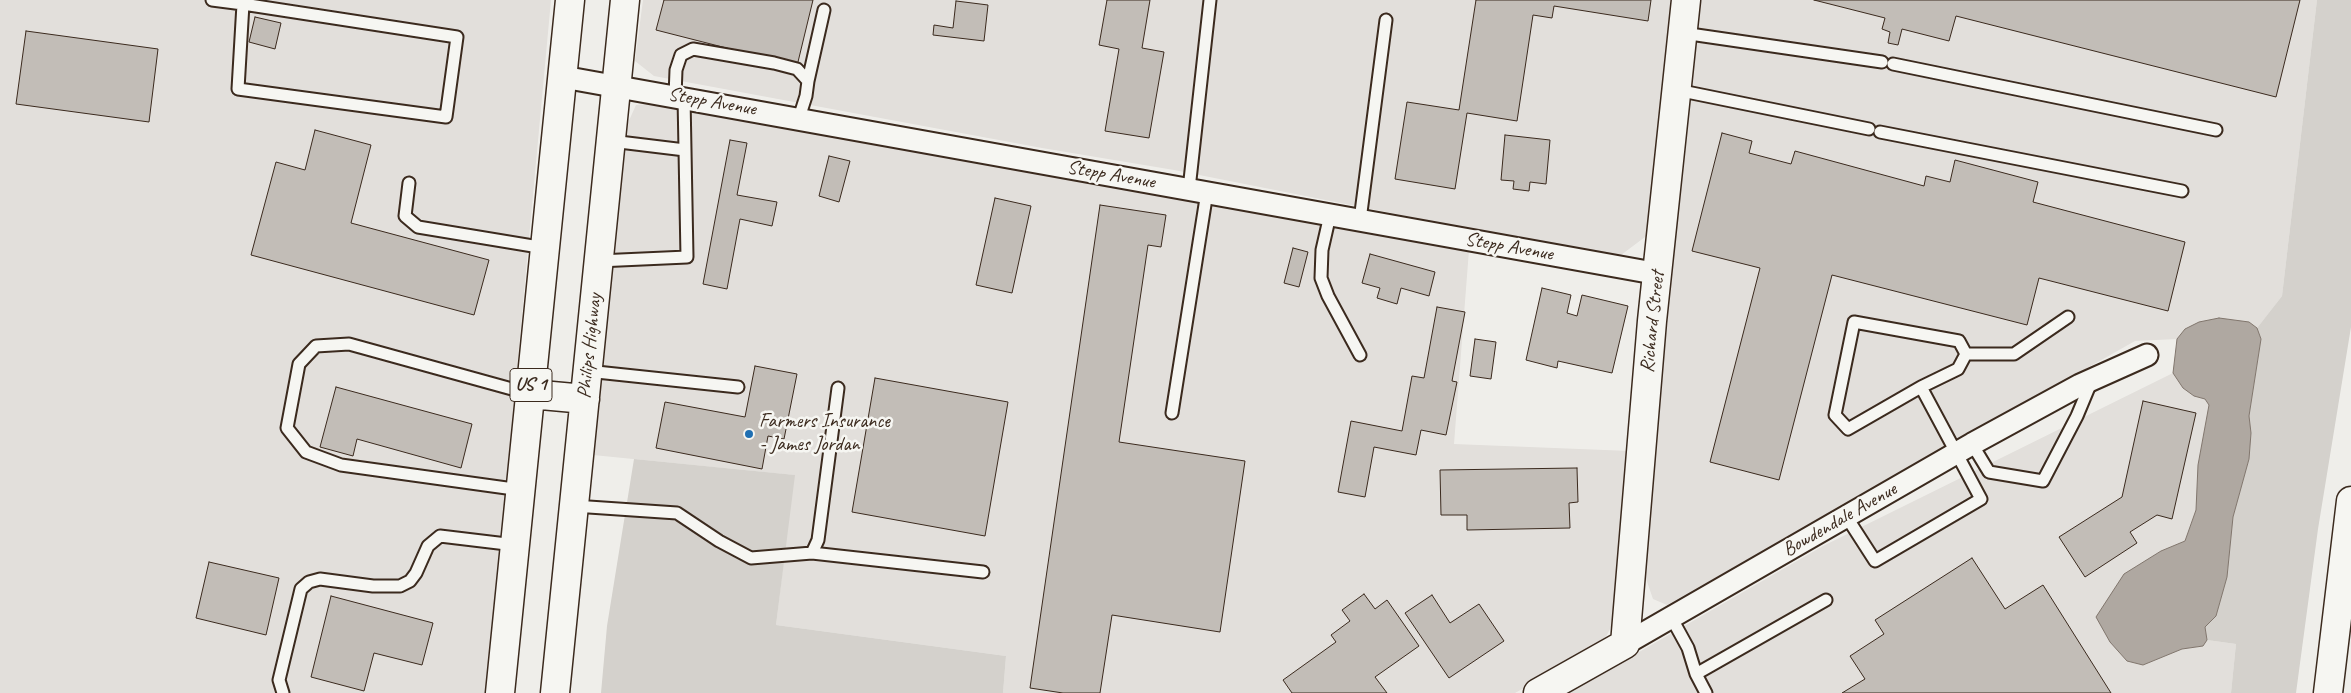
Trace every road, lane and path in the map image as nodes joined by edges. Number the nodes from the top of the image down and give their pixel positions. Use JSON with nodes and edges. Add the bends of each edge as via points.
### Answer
{"nodes":[{"id":1,"x":212,"y":0,"type":"edge"},
{"id":2,"x":570,"y":0,"type":"edge"},
{"id":3,"x":626,"y":0,"type":"edge"},
{"id":4,"x":1210,"y":0,"type":"edge"},
{"id":5,"x":1686,"y":0,"type":"edge"},
{"id":6,"x":243,"y":4,"type":"junction"},
{"id":7,"x":824,"y":10,"type":"dead end"},
{"id":8,"x":1386,"y":20,"type":"dead end"},
{"id":9,"x":1683,"y":33,"type":"junction"},
{"id":10,"x":563,"y":76,"type":"junction"},
{"id":11,"x":808,"y":81,"type":"junction"},
{"id":12,"x":616,"y":85,"type":"junction"},
{"id":13,"x":1678,"y":90,"type":"junction"},
{"id":14,"x":679,"y":96,"type":"junction"},
{"id":15,"x":798,"y":118,"type":"junction"},
{"id":16,"x":2216,"y":130,"type":"dead end"},
{"id":17,"x":611,"y":141,"type":"junction"},
{"id":18,"x":685,"y":150,"type":"junction"},
{"id":19,"x":409,"y":183,"type":"dead end"},
{"id":20,"x":2182,"y":190,"type":"dead end"},
{"id":21,"x":1198,"y":191,"type":"junction"},
{"id":22,"x":1330,"y":215,"type":"junction"},
{"id":23,"x":1360,"y":220,"type":"junction"},
{"id":24,"x":545,"y":248,"type":"junction"},
{"id":25,"x":598,"y":261,"type":"junction"},
{"id":26,"x":1659,"y":274,"type":"junction"},
{"id":27,"x":2068,"y":317,"type":"dead end"},
{"id":28,"x":1966,"y":354,"type":"junction"},
{"id":29,"x":1360,"y":355,"type":"dead end"},
{"id":30,"x":2147,"y":355,"type":"dead end"},
{"id":31,"x":587,"y":371,"type":"junction"},
{"id":32,"x":2092,"y":379,"type":"junction"},
{"id":33,"x":738,"y":387,"type":"dead end"},
{"id":34,"x":1921,"y":387,"type":"junction"},
{"id":35,"x":838,"y":388,"type":"dead end"},
{"id":36,"x":530,"y":394,"type":"junction"},
{"id":37,"x":585,"y":399,"type":"junction"},
{"id":38,"x":1172,"y":413,"type":"dead end"},
{"id":39,"x":1964,"y":448,"type":"junction"},
{"id":40,"x":520,"y":490,"type":"junction"},
{"id":41,"x":2351,"y":501,"type":"edge"},
{"id":42,"x":574,"y":506,"type":"junction"},
{"id":43,"x":1846,"y":516,"type":"junction"},
{"id":44,"x":2351,"y":528,"type":"edge"},
{"id":45,"x":515,"y":545,"type":"junction"},
{"id":46,"x":812,"y":553,"type":"junction"},
{"id":47,"x":2344,"y":570,"type":"junction"},
{"id":48,"x":983,"y":572,"type":"dead end"},
{"id":49,"x":1826,"y":600,"type":"dead end"},
{"id":50,"x":1671,"y":617,"type":"junction"},
{"id":51,"x":1625,"y":644,"type":"junction"},
{"id":52,"x":1696,"y":674,"type":"junction"},
{"id":53,"x":283,"y":693,"type":"edge"},
{"id":54,"x":500,"y":693,"type":"edge"},
{"id":55,"x":555,"y":693,"type":"edge"},
{"id":56,"x":1538,"y":693,"type":"edge"},
{"id":57,"x":1706,"y":693,"type":"edge"},
{"id":58,"x":2328,"y":693,"type":"edge"}],
"edges":[{"from":1,"to":6,"type":"lane"},
{"from":2,"to":10,"type":"main road","number":"US 1"},
{"from":3,"to":12,"type":"main road","name":"Philips Highway"},
{"from":4,"to":21,"type":"lane"},
{"from":5,"to":9,"type":"main road","name":"Richard Street"},
{"from":6,"to":6,"type":"lane","via":[[457,37],[446,117],[238,89]]},
{"from":7,"to":11,"type":"lane"},
{"from":8,"to":23,"type":"lane"},
{"from":9,"to":13,"type":"main road","name":"Richard Street"},
{"from":9,"to":16,"type":"lane","via":[[1887,63]]},
{"from":10,"to":12,"type":"street","name":"Stepp Avenue"},
{"from":10,"to":24,"type":"main road","number":"US 1"},
{"from":11,"to":14,"type":"lane","via":[[797,69],[693,49],[681,55],[676,70]]},
{"from":11,"to":15,"type":"lane"},
{"from":12,"to":14,"type":"street","name":"Stepp Avenue"},
{"from":12,"to":17,"type":"main road","name":"Philips Highway"},
{"from":13,"to":20,"type":"lane"},
{"from":13,"to":26,"type":"main road","name":"Richard Street"},
{"from":14,"to":15,"type":"street","name":"Stepp Avenue"},
{"from":14,"to":18,"type":"lane"},
{"from":15,"to":21,"type":"street","name":"Stepp Avenue"},
{"from":17,"to":18,"type":"lane"},
{"from":17,"to":25,"type":"main road","name":"Philips Highway"},
{"from":18,"to":25,"type":"lane","via":[[687,257]]},
{"from":19,"to":24,"type":"lane","via":[[405,216],[418,227]]},
{"from":21,"to":22,"type":"street","name":"Stepp Avenue"},
{"from":21,"to":38,"type":"lane"},
{"from":22,"to":23,"type":"street","name":"Stepp Avenue"},
{"from":22,"to":29,"type":"lane","via":[[1322,250],[1321,278]]},
{"from":23,"to":26,"type":"street","name":"Stepp Avenue"},
{"from":24,"to":36,"type":"main road","number":"US 1"},
{"from":25,"to":31,"type":"main road","name":"Philips Highway"},
{"from":26,"to":51,"type":"main road","name":"Richard Street","via":[[1649,350]]},
{"from":27,"to":28,"type":"lane","via":[[2014,354]]},
{"from":28,"to":34,"type":"lane","via":[[1958,368]]},
{"from":28,"to":34,"type":"lane","via":[[1959,341],[1854,322],[1835,416],[1848,429]]},
{"from":30,"to":32,"type":"street","name":"Bowdendale Avenue"},
{"from":31,"to":33,"type":"lane"},
{"from":31,"to":37,"type":"main road","name":"Philips Highway"},
{"from":32,"to":39,"type":"street","name":"Bowdendale Avenue"},
{"from":32,"to":39,"type":"lane","via":[[2077,416],[2043,481],[1989,472]]},
{"from":34,"to":39,"type":"lane"},
{"from":35,"to":46,"type":"lane","via":[[818,540]]},
{"from":36,"to":37,"type":"main road"},
{"from":36,"to":40,"type":"main road","number":"US 1"},
{"from":36,"to":40,"type":"lane","via":[[349,344],[316,346],[299,364],[288,428],[306,452],[341,465]]},
{"from":37,"to":42,"type":"main road","name":"Philips Highway"},
{"from":39,"to":43,"type":"street","name":"Bowdendale Avenue"},
{"from":39,"to":43,"type":"lane","via":[[1981,499],[1883,556],[1874,561]]},
{"from":40,"to":45,"type":"main road","number":"US 1"},
{"from":41,"to":47,"type":"main road"},
{"from":42,"to":46,"type":"lane","via":[[677,513],[751,558]]},
{"from":42,"to":55,"type":"main road","name":"Philips Highway"},
{"from":43,"to":50,"type":"street","name":"Bowdendale Avenue"},
{"from":44,"to":47,"type":"main road"},
{"from":45,"to":53,"type":"lane","via":[[440,536],[428,546],[416,574],[400,586],[320,579],[309,582],[301,589],[279,680]]},
{"from":45,"to":54,"type":"main road","number":"US 1"},
{"from":46,"to":48,"type":"lane"},
{"from":47,"to":58,"type":"main road"},
{"from":49,"to":52,"type":"lane"},
{"from":50,"to":51,"type":"street","name":"Bowdendale Avenue"},
{"from":50,"to":52,"type":"lane","via":[[1688,648]]},
{"from":51,"to":56,"type":"main road","name":"Bowdendale Avenue"},
{"from":52,"to":57,"type":"lane"}]}
